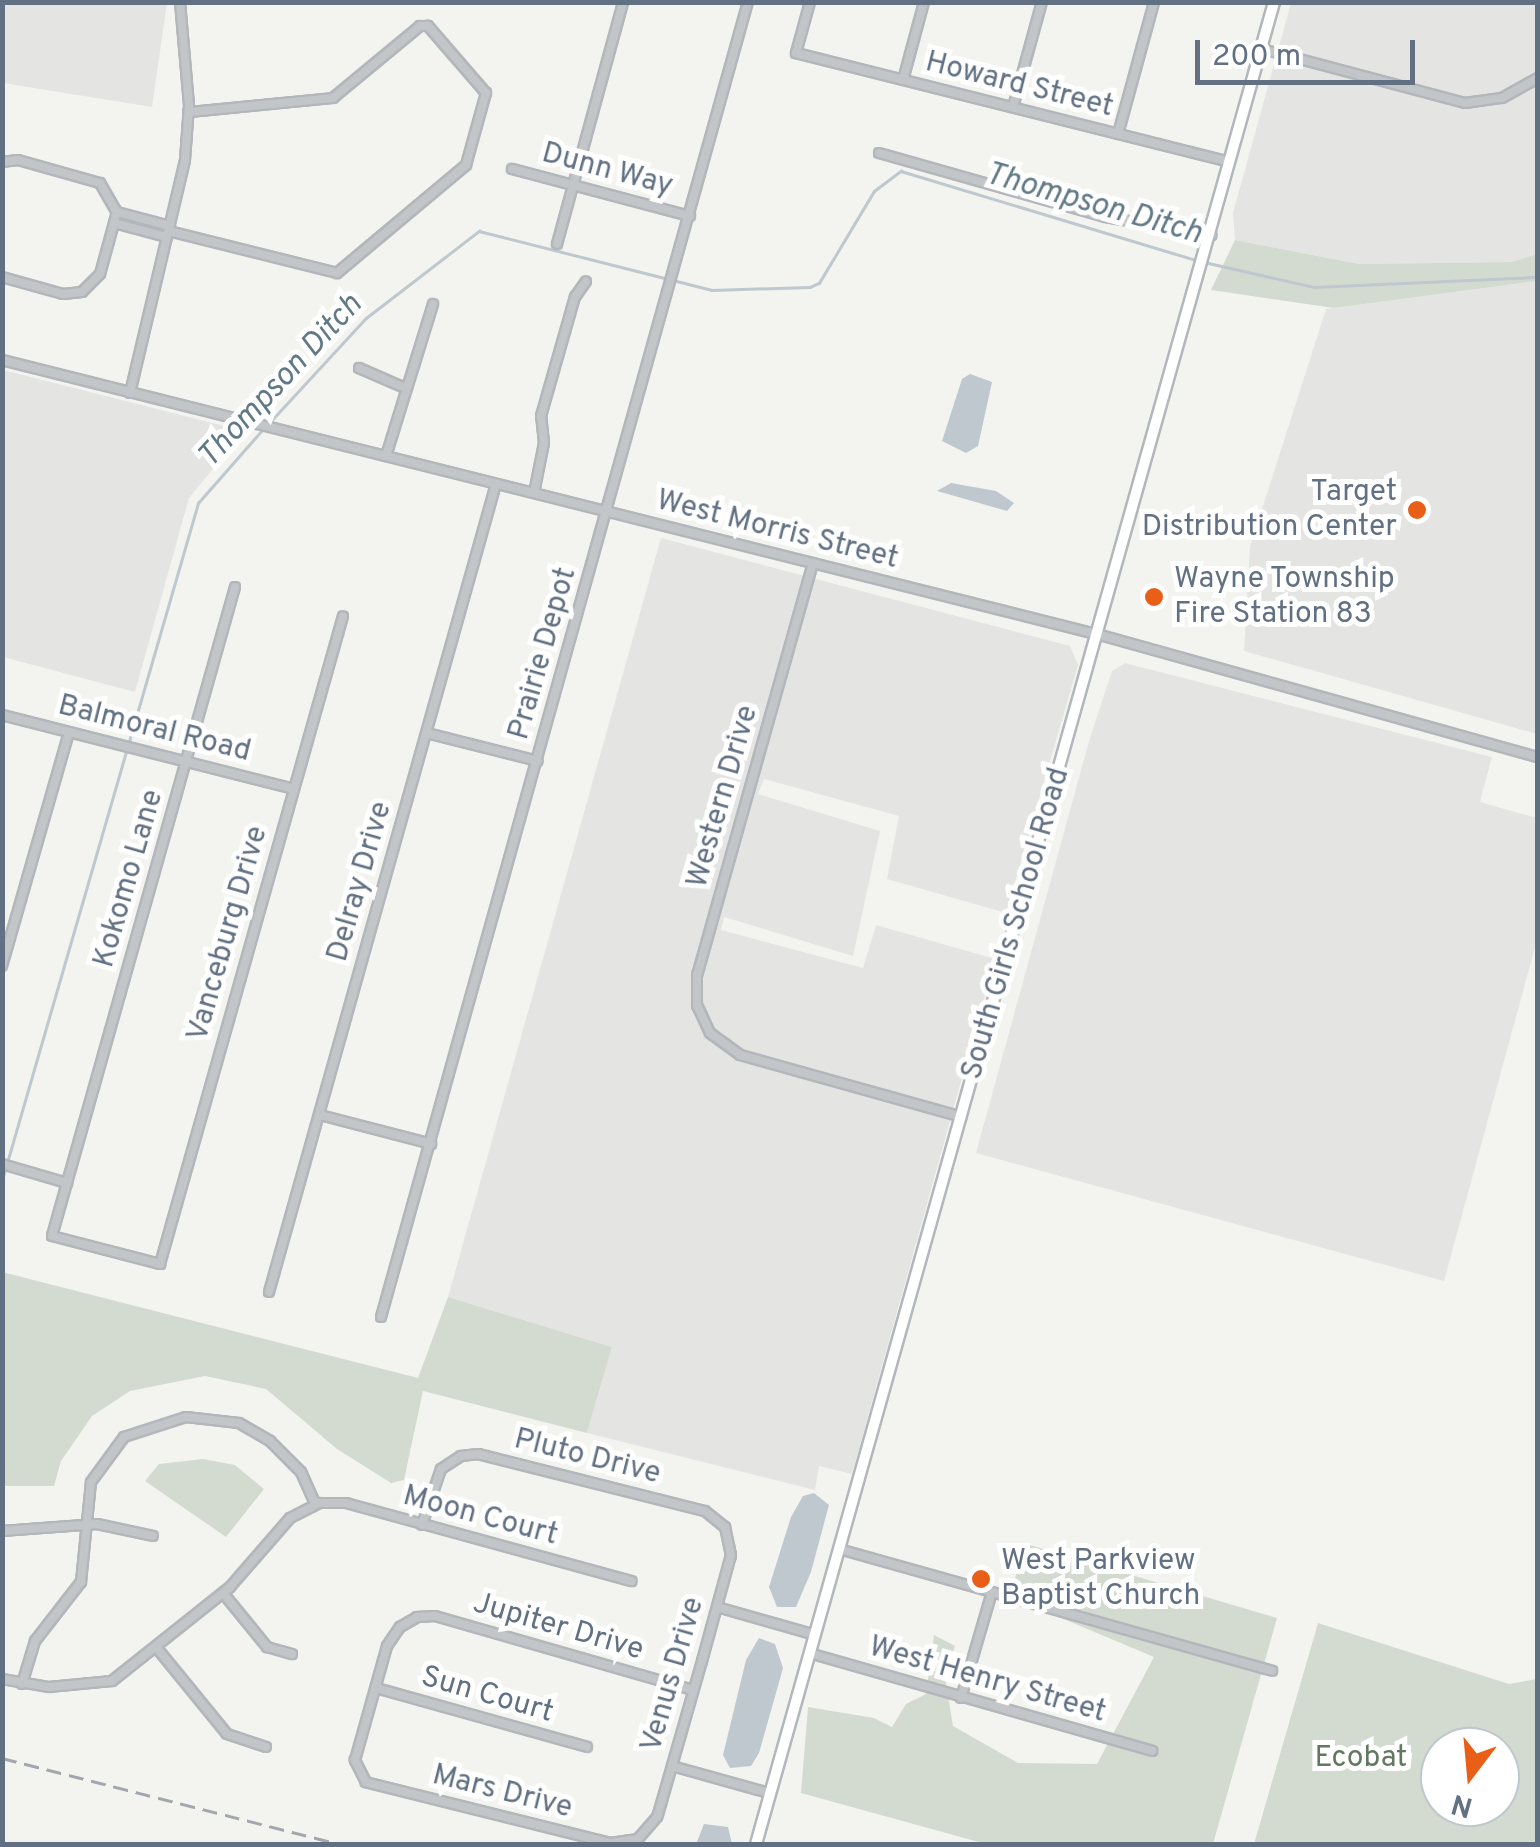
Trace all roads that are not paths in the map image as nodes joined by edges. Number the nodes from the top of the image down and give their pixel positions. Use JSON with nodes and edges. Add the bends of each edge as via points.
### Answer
{"nodes":[{"id":1,"x":180,"y":2,"type":"edge"},
{"id":2,"x":623,"y":2,"type":"edge"},
{"id":3,"x":748,"y":2,"type":"edge"},
{"id":4,"x":810,"y":2,"type":"edge"},
{"id":5,"x":924,"y":2,"type":"edge"},
{"id":6,"x":1042,"y":2,"type":"edge"},
{"id":7,"x":1154,"y":2,"type":"edge"},
{"id":8,"x":1274,"y":2,"type":"edge"},
{"id":9,"x":1262,"y":49,"type":"junction"},
{"id":10,"x":1538,"y":78,"type":"edge"},
{"id":11,"x":903,"y":80,"type":"junction"},
{"id":12,"x":1013,"y":107,"type":"junction"},
{"id":13,"x":189,"y":112,"type":"junction"},
{"id":14,"x":1118,"y":134,"type":"junction"},
{"id":15,"x":879,"y":153,"type":"dead end"},
{"id":16,"x":2,"y":162,"type":"edge"},
{"id":17,"x":1230,"y":162,"type":"junction"},
{"id":18,"x":512,"y":169,"type":"dead end"},
{"id":19,"x":574,"y":185,"type":"junction"},
{"id":20,"x":116,"y":212,"type":"junction"},
{"id":21,"x":690,"y":216,"type":"junction"},
{"id":22,"x":114,"y":224,"type":"junction"},
{"id":23,"x":169,"y":232,"type":"junction"},
{"id":24,"x":1211,"y":235,"type":"junction"},
{"id":25,"x":558,"y":244,"type":"dead end"},
{"id":26,"x":2,"y":278,"type":"edge"},
{"id":27,"x":586,"y":281,"type":"dead end"},
{"id":28,"x":433,"y":304,"type":"dead end"},
{"id":29,"x":2,"y":360,"type":"edge"},
{"id":30,"x":359,"y":368,"type":"dead end"},
{"id":31,"x":403,"y":387,"type":"junction"},
{"id":32,"x":130,"y":392,"type":"junction"},
{"id":33,"x":386,"y":456,"type":"junction"},
{"id":34,"x":496,"y":484,"type":"junction"},
{"id":35,"x":534,"y":494,"type":"junction"},
{"id":36,"x":608,"y":512,"type":"junction"},
{"id":37,"x":813,"y":563,"type":"junction"},
{"id":38,"x":236,"y":588,"type":"dead end"},
{"id":39,"x":342,"y":616,"type":"dead end"},
{"id":40,"x":1100,"y":635,"type":"junction"},
{"id":41,"x":2,"y":715,"type":"edge"},
{"id":42,"x":69,"y":732,"type":"junction"},
{"id":43,"x":426,"y":733,"type":"junction"},
{"id":44,"x":1538,"y":757,"type":"edge"},
{"id":45,"x":538,"y":761,"type":"junction"},
{"id":46,"x":186,"y":762,"type":"junction"},
{"id":47,"x":294,"y":789,"type":"junction"},
{"id":48,"x":2,"y":966,"type":"edge"},
{"id":49,"x":320,"y":1115,"type":"junction"},
{"id":50,"x":962,"y":1117,"type":"junction"},
{"id":51,"x":430,"y":1144,"type":"junction"},
{"id":52,"x":2,"y":1164,"type":"edge"},
{"id":53,"x":67,"y":1183,"type":"junction"},
{"id":54,"x":160,"y":1264,"type":"joint"},
{"id":55,"x":269,"y":1292,"type":"dead end"},
{"id":56,"x":381,"y":1317,"type":"dead end"},
{"id":57,"x":315,"y":1504,"type":"junction"},
{"id":58,"x":716,"y":1517,"type":"joint"},
{"id":59,"x":87,"y":1525,"type":"junction"},
{"id":60,"x":422,"y":1525,"type":"junction"},
{"id":61,"x":2,"y":1531,"type":"edge"},
{"id":62,"x":153,"y":1536,"type":"dead end"},
{"id":63,"x":839,"y":1548,"type":"junction"},
{"id":64,"x":632,"y":1581,"type":"dead end"},
{"id":65,"x":992,"y":1592,"type":"junction"},
{"id":66,"x":223,"y":1593,"type":"junction"},
{"id":67,"x":716,"y":1607,"type":"junction"},
{"id":68,"x":814,"y":1635,"type":"junction"},
{"id":69,"x":156,"y":1647,"type":"junction"},
{"id":70,"x":292,"y":1654,"type":"dead end"},
{"id":71,"x":809,"y":1654,"type":"junction"},
{"id":72,"x":1272,"y":1671,"type":"dead end"},
{"id":73,"x":2,"y":1679,"type":"edge"},
{"id":74,"x":22,"y":1684,"type":"junction"},
{"id":75,"x":376,"y":1688,"type":"junction"},
{"id":76,"x":693,"y":1690,"type":"junction"},
{"id":77,"x":961,"y":1698,"type":"junction"},
{"id":78,"x":266,"y":1747,"type":"dead end"},
{"id":79,"x":587,"y":1747,"type":"dead end"},
{"id":80,"x":1152,"y":1750,"type":"dead end"},
{"id":81,"x":672,"y":1766,"type":"junction"},
{"id":82,"x":768,"y":1793,"type":"junction"},
{"id":83,"x":638,"y":1839,"type":"joint"},
{"id":84,"x":756,"y":1844,"type":"edge"}],
"edges":[{"from":1,"to":13,"type":"street"},
{"from":2,"to":19,"type":"street"},
{"from":3,"to":21,"type":"street","name":"Prairie Depot"},
{"from":4,"to":11,"type":"street","name":"Howard Street","via":[[796,53]]},
{"from":5,"to":11,"type":"street"},
{"from":6,"to":12,"type":"street"},
{"from":7,"to":14,"type":"street"},
{"from":8,"to":9,"type":"main road","name":"South Girls School Road"},
{"from":9,"to":10,"type":"street","via":[[1464,103],[1502,98]]},
{"from":9,"to":17,"type":"main road","name":"South Girls School Road"},
{"from":11,"to":12,"type":"street","name":"Howard Street"},
{"from":12,"to":14,"type":"street","name":"Howard Street"},
{"from":13,"to":23,"type":"street"},
{"from":13,"to":23,"type":"street","via":[[333,98],[428,26],[486,93],[466,164],[337,274]]},
{"from":14,"to":17,"type":"street","name":"Howard Street"},
{"from":15,"to":24,"type":"street","via":[[1105,217]]},
{"from":16,"to":20,"type":"street","via":[[34,164],[108,191]]},
{"from":17,"to":24,"type":"main road","name":"South Girls School Road"},
{"from":18,"to":19,"type":"street","name":"Dunn Way"},
{"from":19,"to":21,"type":"street","name":"Dunn Way"},
{"from":19,"to":25,"type":"street"},
{"from":20,"to":22,"type":"street"},
{"from":20,"to":23,"type":"street"},
{"from":21,"to":36,"type":"street","name":"Prairie Depot"},
{"from":22,"to":23,"type":"street"},
{"from":22,"to":26,"type":"street","via":[[98,277],[82,292],[63,294]]},
{"from":23,"to":32,"type":"street"},
{"from":24,"to":40,"type":"main road","name":"South Girls School Road"},
{"from":27,"to":35,"type":"street","via":[[575,297],[541,416],[544,443]]},
{"from":28,"to":31,"type":"street"},
{"from":29,"to":32,"type":"street","name":"West Morris Street"},
{"from":30,"to":31,"type":"street"},
{"from":31,"to":33,"type":"street"},
{"from":32,"to":33,"type":"street","name":"West Morris Street"},
{"from":33,"to":34,"type":"street","name":"West Morris Street"},
{"from":34,"to":35,"type":"street","name":"West Morris Street"},
{"from":34,"to":43,"type":"street","name":"Delray Drive"},
{"from":35,"to":36,"type":"street","name":"West Morris Street"},
{"from":36,"to":37,"type":"street","name":"West Morris Street"},
{"from":36,"to":45,"type":"street","name":"Prairie Depot"},
{"from":37,"to":40,"type":"street","name":"West Morris Street"},
{"from":37,"to":50,"type":"street","name":"Western Drive","via":[[697,975],[698,1008],[717,1040],[740,1054]]},
{"from":38,"to":46,"type":"street","name":"Kokomo Lane"},
{"from":39,"to":47,"type":"street","name":"Vanceburg Drive"},
{"from":40,"to":44,"type":"street","name":"West Morris Street"},
{"from":40,"to":50,"type":"main road","name":"South Girls School Road"},
{"from":41,"to":42,"type":"street","name":"Balmoral Road"},
{"from":42,"to":46,"type":"street","name":"Balmoral Road"},
{"from":42,"to":48,"type":"street"},
{"from":43,"to":45,"type":"street"},
{"from":43,"to":49,"type":"street","name":"Delray Drive"},
{"from":45,"to":51,"type":"street","name":"Prairie Depot"},
{"from":46,"to":47,"type":"street","name":"Balmoral Road"},
{"from":46,"to":53,"type":"street","name":"Kokomo Lane"},
{"from":47,"to":54,"type":"street","name":"Vanceburg Drive"},
{"from":49,"to":51,"type":"street"},
{"from":49,"to":55,"type":"street","name":"Delray Drive"},
{"from":50,"to":63,"type":"main road","name":"South Girls School Road"},
{"from":51,"to":56,"type":"street","name":"Prairie Depot"},
{"from":52,"to":53,"type":"street"},
{"from":53,"to":54,"type":"street","name":"Kokomo Lane","via":[[52,1236]]},
{"from":57,"to":59,"type":"street","via":[[304,1476],[259,1433],[226,1420],[186,1418],[143,1427],[109,1450],[90,1485]]},
{"from":57,"to":60,"type":"street","name":"Moon Court","via":[[346,1503]]},
{"from":57,"to":66,"type":"street","via":[[286,1520]]},
{"from":58,"to":60,"type":"street","name":"Pluto Drive","via":[[481,1454],[451,1461],[435,1480]]},
{"from":58,"to":67,"type":"street","name":"Venus Drive","via":[[731,1549]]},
{"from":59,"to":61,"type":"street"},
{"from":59,"to":62,"type":"street"},
{"from":59,"to":74,"type":"street","via":[[81,1582],[35,1641]]},
{"from":60,"to":64,"type":"street","name":"Moon Court"},
{"from":63,"to":65,"type":"street"},
{"from":63,"to":68,"type":"main road","name":"South Girls School Road"},
{"from":65,"to":72,"type":"street"},
{"from":65,"to":77,"type":"street"},
{"from":66,"to":69,"type":"street"},
{"from":66,"to":70,"type":"street","via":[[267,1647]]},
{"from":67,"to":68,"type":"street"},
{"from":67,"to":76,"type":"street","name":"Venus Drive"},
{"from":68,"to":71,"type":"main road","name":"South Girls School Road"},
{"from":69,"to":74,"type":"street","via":[[104,1685]]},
{"from":69,"to":78,"type":"street","via":[[227,1734]]},
{"from":71,"to":77,"type":"street","name":"West Henry Street"},
{"from":71,"to":82,"type":"main road","name":"South Girls School Road"},
{"from":73,"to":74,"type":"street"},
{"from":75,"to":76,"type":"street","name":"Jupiter Drive","via":[[391,1637],[410,1620],[434,1616]]},
{"from":75,"to":79,"type":"street","name":"Sun Court"},
{"from":75,"to":83,"type":"street","name":"Mars Drive","via":[[356,1758],[358,1775],[370,1784],[610,1843]]},
{"from":76,"to":81,"type":"street","name":"Venus Drive"},
{"from":77,"to":80,"type":"street","name":"West Henry Street"},
{"from":81,"to":82,"type":"street"},
{"from":81,"to":83,"type":"street","name":"Venus Drive","via":[[656,1820]]},
{"from":82,"to":84,"type":"main road","name":"South Girls School Road"}]}
